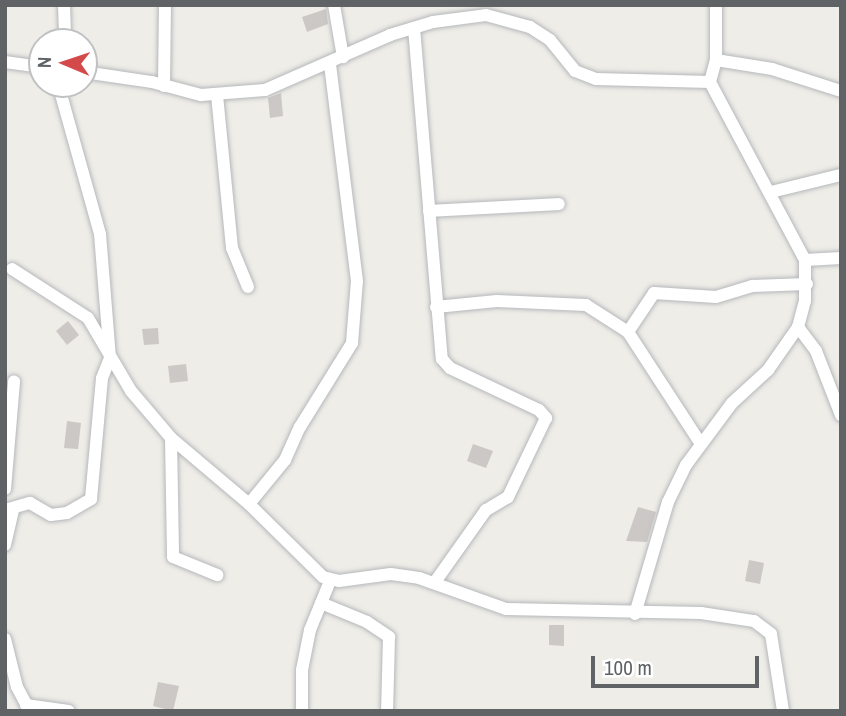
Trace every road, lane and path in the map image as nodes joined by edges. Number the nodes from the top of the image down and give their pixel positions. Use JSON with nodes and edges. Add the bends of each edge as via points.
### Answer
{"nodes":[{"id":1,"x":64,"y":5,"type":"edge"},
{"id":2,"x":165,"y":5,"type":"edge"},
{"id":3,"x":334,"y":5,"type":"edge"},
{"id":4,"x":716,"y":5,"type":"edge"},
{"id":5,"x":467,"y":11,"type":"edge"},
{"id":6,"x":65,"y":28,"type":"edge"},
{"id":7,"x":414,"y":28,"type":"junction"},
{"id":8,"x":343,"y":57,"type":"junction"},
{"id":9,"x":716,"y":60,"type":"junction"},
{"id":10,"x":5,"y":62,"type":"edge"},
{"id":11,"x":330,"y":63,"type":"junction"},
{"id":12,"x":28,"y":65,"type":"edge"},
{"id":13,"x":98,"y":74,"type":"edge"},
{"id":14,"x":710,"y":82,"type":"junction"},
{"id":15,"x":164,"y":86,"type":"junction"},
{"id":16,"x":841,"y":91,"type":"edge"},
{"id":17,"x":217,"y":94,"type":"junction"},
{"id":18,"x":62,"y":98,"type":"edge"},
{"id":19,"x":841,"y":175,"type":"edge"},
{"id":20,"x":771,"y":192,"type":"junction"},
{"id":21,"x":559,"y":204,"type":"dead end"},
{"id":22,"x":429,"y":211,"type":"junction"},
{"id":23,"x":841,"y":258,"type":"edge"},
{"id":24,"x":805,"y":260,"type":"junction"},
{"id":25,"x":12,"y":270,"type":"dead end"},
{"id":26,"x":807,"y":284,"type":"junction"},
{"id":27,"x":248,"y":287,"type":"dead end"},
{"id":28,"x":436,"y":307,"type":"junction"},
{"id":29,"x":798,"y":327,"type":"junction"},
{"id":30,"x":628,"y":332,"type":"junction"},
{"id":31,"x":110,"y":358,"type":"junction"},
{"id":32,"x":14,"y":381,"type":"dead end"},
{"id":33,"x":841,"y":415,"type":"edge"},
{"id":34,"x":172,"y":438,"type":"junction"},
{"id":35,"x":699,"y":441,"type":"junction"},
{"id":36,"x":5,"y":489,"type":"edge"},
{"id":37,"x":249,"y":505,"type":"junction"},
{"id":38,"x":9,"y":510,"type":"edge"},
{"id":39,"x":5,"y":545,"type":"edge"},
{"id":40,"x":217,"y":575,"type":"dead end"},
{"id":41,"x":330,"y":581,"type":"junction"},
{"id":42,"x":435,"y":582,"type":"junction"},
{"id":43,"x":321,"y":603,"type":"junction"},
{"id":44,"x":635,"y":614,"type":"junction"},
{"id":45,"x":5,"y":639,"type":"edge"},
{"id":46,"x":28,"y":708,"type":"edge"},
{"id":47,"x":69,"y":711,"type":"edge"},
{"id":48,"x":302,"y":711,"type":"edge"},
{"id":49,"x":387,"y":711,"type":"edge"},
{"id":50,"x":783,"y":711,"type":"edge"}],
"edges":[{"from":1,"to":6,"type":"street"},
{"from":2,"to":15,"type":"street"},
{"from":3,"to":8,"type":"street"},
{"from":4,"to":9,"type":"street"},
{"from":5,"to":7,"type":"street"},
{"from":5,"to":14,"type":"street","via":[[530,27],[550,40],[575,71],[596,79]]},
{"from":7,"to":8,"type":"street"},
{"from":7,"to":22,"type":"street"},
{"from":8,"to":11,"type":"street"},
{"from":9,"to":14,"type":"street"},
{"from":9,"to":16,"type":"street","via":[[772,68]]},
{"from":10,"to":12,"type":"street"},
{"from":11,"to":17,"type":"street","via":[[265,90]]},
{"from":11,"to":37,"type":"street","via":[[357,281],[352,343],[306,416],[285,460]]},
{"from":13,"to":15,"type":"street"},
{"from":14,"to":20,"type":"street"},
{"from":15,"to":17,"type":"street","via":[[184,93]]},
{"from":17,"to":27,"type":"street","via":[[232,248]]},
{"from":18,"to":31,"type":"street","via":[[100,234]]},
{"from":19,"to":20,"type":"street"},
{"from":20,"to":24,"type":"street"},
{"from":21,"to":22,"type":"street"},
{"from":22,"to":28,"type":"street"},
{"from":23,"to":24,"type":"street"},
{"from":24,"to":26,"type":"street"},
{"from":25,"to":31,"type":"street","via":[[88,318]]},
{"from":26,"to":29,"type":"street"},
{"from":26,"to":30,"type":"street","via":[[752,286],[716,297],[654,293]]},
{"from":28,"to":30,"type":"street","via":[[561,301],[586,305]]},
{"from":28,"to":42,"type":"street","via":[[438,345],[450,368],[539,410],[546,422],[508,497],[486,510]]},
{"from":29,"to":33,"type":"street","via":[[816,351]]},
{"from":29,"to":35,"type":"street","via":[[768,370]]},
{"from":30,"to":35,"type":"street"},
{"from":31,"to":34,"type":"street"},
{"from":31,"to":38,"type":"street","via":[[102,378],[90,499],[67,513],[51,515],[30,503]]},
{"from":32,"to":36,"type":"street"},
{"from":34,"to":37,"type":"street"},
{"from":34,"to":40,"type":"street","via":[[173,556]]},
{"from":35,"to":44,"type":"street","via":[[668,502]]},
{"from":37,"to":41,"type":"street"},
{"from":38,"to":39,"type":"street"},
{"from":41,"to":42,"type":"street","via":[[391,574]]},
{"from":41,"to":43,"type":"street"},
{"from":42,"to":44,"type":"street","via":[[506,609]]},
{"from":43,"to":48,"type":"street","via":[[302,670]]},
{"from":43,"to":49,"type":"street","via":[[367,622],[389,637]]},
{"from":44,"to":50,"type":"street","via":[[729,615],[765,625],[771,634]]},
{"from":45,"to":46,"type":"street","via":[[17,687]]},
{"from":46,"to":47,"type":"street"}]}
